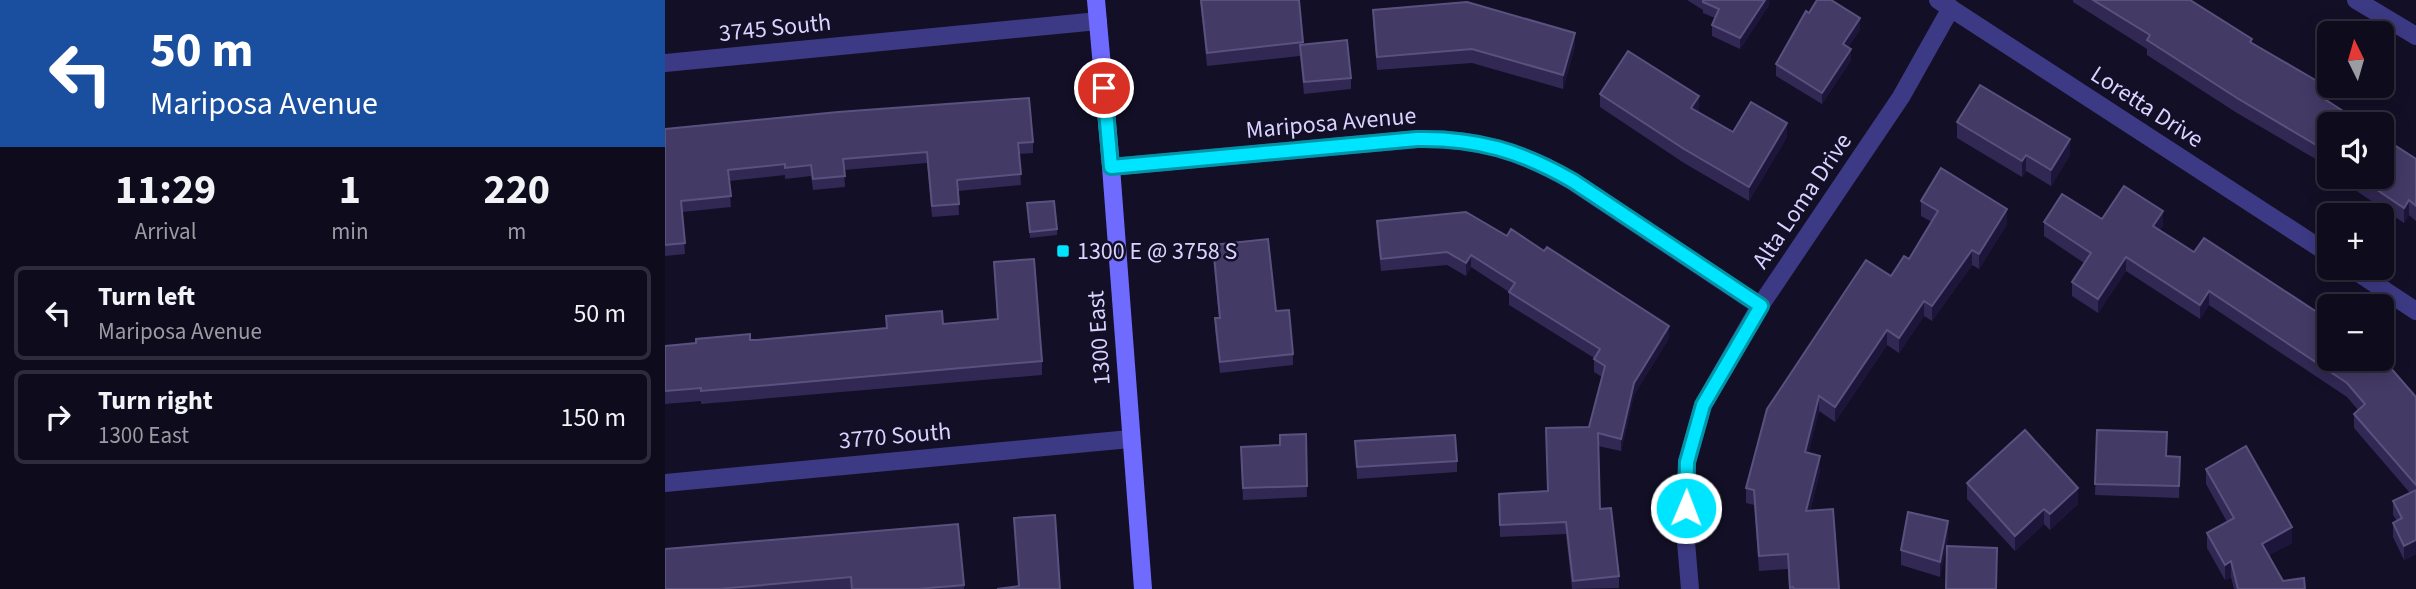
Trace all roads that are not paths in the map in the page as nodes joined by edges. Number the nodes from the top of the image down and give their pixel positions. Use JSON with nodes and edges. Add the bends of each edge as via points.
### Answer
{"nodes":[{"id":1,"x":1096,"y":0,"type":"edge"},
{"id":2,"x":2356,"y":0,"type":"edge"},
{"id":3,"x":1944,"y":4,"type":"edge"},
{"id":4,"x":1098,"y":21,"type":"junction"},
{"id":5,"x":2416,"y":36,"type":"edge"},
{"id":6,"x":665,"y":64,"type":"edge"},
{"id":7,"x":1111,"y":167,"type":"junction"},
{"id":8,"x":2317,"y":246,"type":"edge"},
{"id":9,"x":2369,"y":280,"type":"edge"},
{"id":10,"x":1761,"y":306,"type":"junction"},
{"id":11,"x":2416,"y":311,"type":"edge"},
{"id":12,"x":1131,"y":439,"type":"junction"},
{"id":13,"x":665,"y":482,"type":"edge"},
{"id":14,"x":1143,"y":589,"type":"edge"},
{"id":15,"x":1690,"y":589,"type":"edge"}],
"edges":[{"from":1,"to":4,"type":"main road","name":"1300 East"},
{"from":2,"to":5,"type":"street"},
{"from":3,"to":8,"type":"street","name":"Loretta Drive"},
{"from":3,"to":10,"type":"street","name":"Alta Loma Drive","via":[[1901,97]]},
{"from":4,"to":6,"type":"street","name":"3745 South"},
{"from":4,"to":7,"type":"main road","name":"1300 East"},
{"from":7,"to":10,"type":"street","name":"Mariposa Avenue","via":[[1417,139],[1479,143],[1509,150],[1573,181]]},
{"from":7,"to":12,"type":"main road","name":"1300 East"},
{"from":9,"to":11,"type":"street"},
{"from":10,"to":15,"type":"street","name":"Alta Loma Drive","via":[[1703,405],[1687,462],[1685,530]]},
{"from":12,"to":13,"type":"street","name":"3770 South"},
{"from":12,"to":14,"type":"main road","name":"1300 East"}]}
